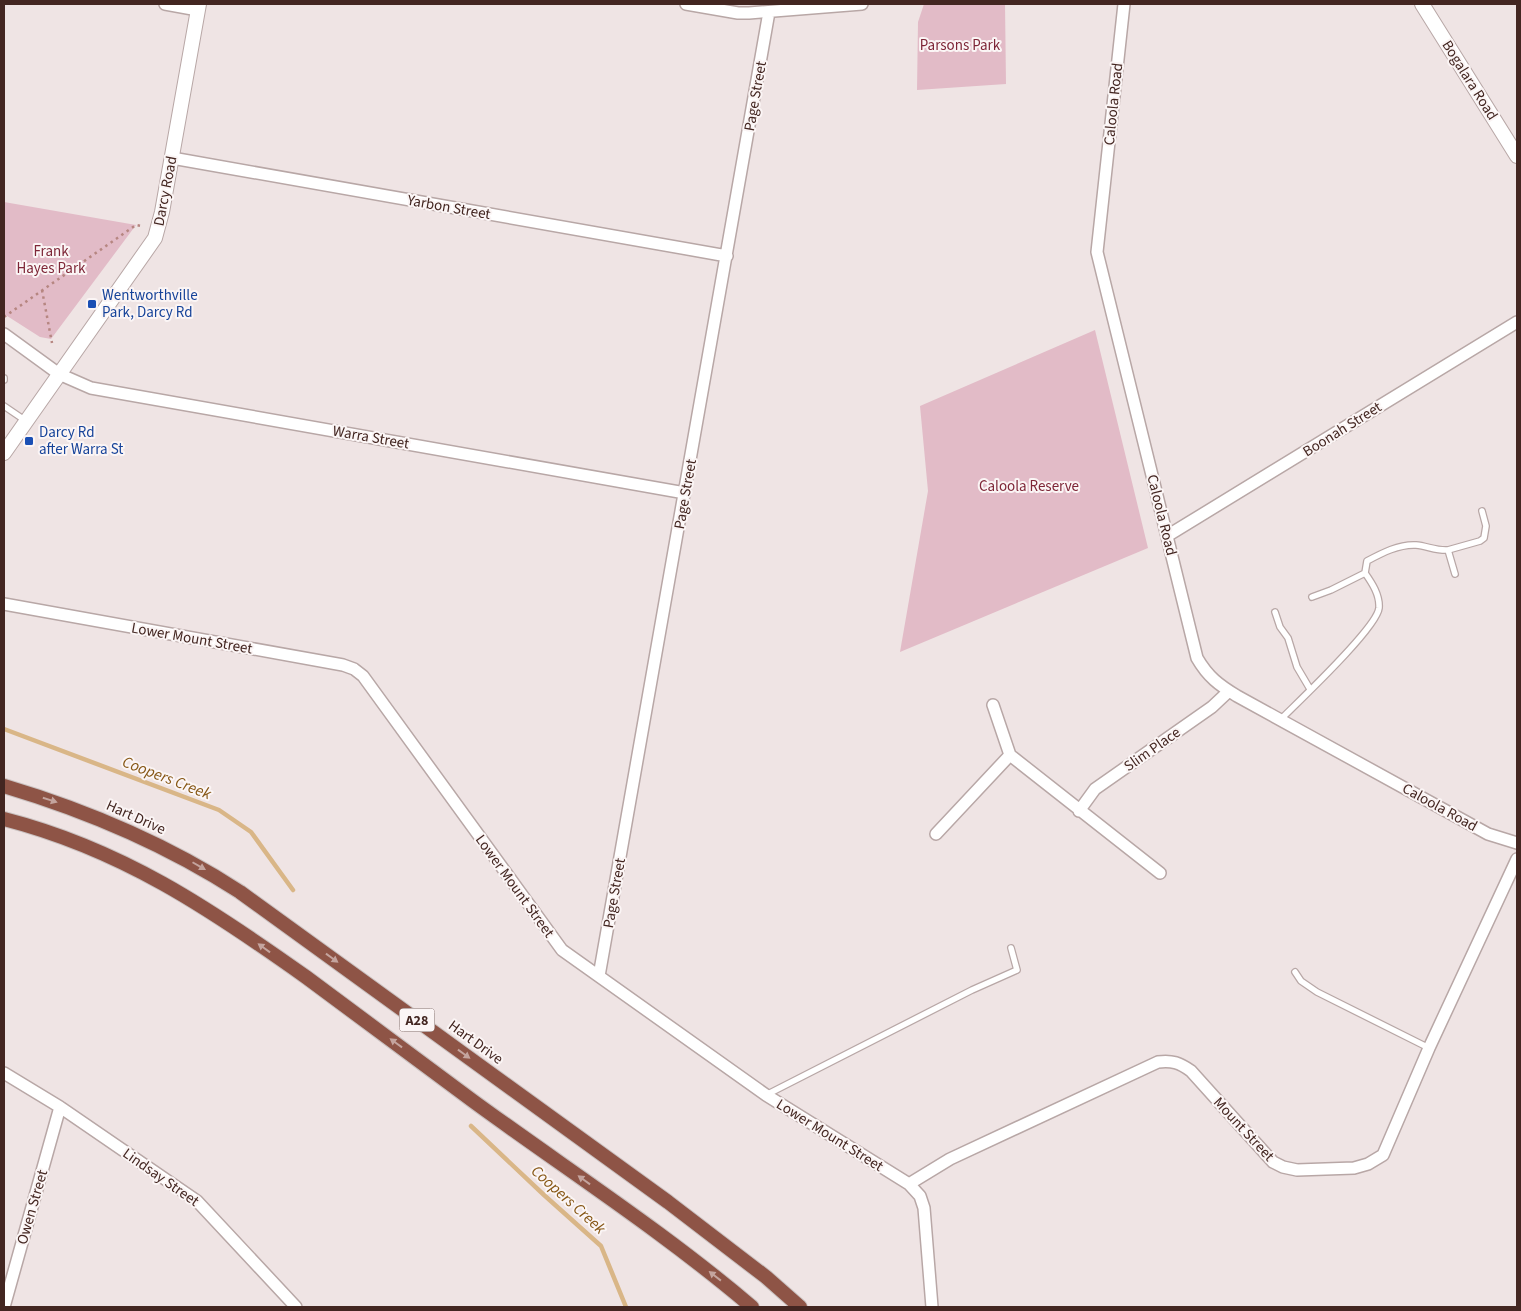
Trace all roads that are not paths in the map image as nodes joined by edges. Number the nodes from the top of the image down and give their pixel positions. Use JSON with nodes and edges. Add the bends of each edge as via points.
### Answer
{"nodes":[{"id":1,"x":165,"y":4,"type":"edge"},
{"id":2,"x":686,"y":4,"type":"edge"},
{"id":3,"x":862,"y":4,"type":"edge"},
{"id":4,"x":1124,"y":4,"type":"edge"},
{"id":5,"x":1422,"y":4,"type":"edge"},
{"id":6,"x":199,"y":7,"type":"edge"},
{"id":7,"x":769,"y":12,"type":"junction"},
{"id":8,"x":1517,"y":156,"type":"edge"},
{"id":9,"x":172,"y":158,"type":"junction"},
{"id":10,"x":727,"y":256,"type":"junction"},
{"id":11,"x":1517,"y":322,"type":"edge"},
{"id":12,"x":4,"y":334,"type":"edge"},
{"id":13,"x":59,"y":374,"type":"junction"},
{"id":14,"x":4,"y":406,"type":"edge"},
{"id":15,"x":26,"y":421,"type":"junction"},
{"id":16,"x":4,"y":453,"type":"edge"},
{"id":17,"x":685,"y":493,"type":"junction"},
{"id":18,"x":1482,"y":511,"type":"dead end"},
{"id":19,"x":1167,"y":536,"type":"junction"},
{"id":20,"x":1448,"y":550,"type":"junction"},
{"id":21,"x":1365,"y":573,"type":"junction"},
{"id":22,"x":1455,"y":574,"type":"dead end"},
{"id":23,"x":1312,"y":597,"type":"dead end"},
{"id":24,"x":4,"y":604,"type":"edge"},
{"id":25,"x":1275,"y":612,"type":"dead end"},
{"id":26,"x":1310,"y":689,"type":"junction"},
{"id":27,"x":1229,"y":691,"type":"junction"},
{"id":28,"x":993,"y":705,"type":"dead end"},
{"id":29,"x":1280,"y":720,"type":"junction"},
{"id":30,"x":1010,"y":755,"type":"junction"},
{"id":31,"x":4,"y":786,"type":"edge"},
{"id":32,"x":1079,"y":811,"type":"junction"},
{"id":33,"x":4,"y":819,"type":"edge"},
{"id":34,"x":936,"y":834,"type":"dead end"},
{"id":35,"x":1517,"y":843,"type":"edge"},
{"id":36,"x":1517,"y":859,"type":"edge"},
{"id":37,"x":1160,"y":873,"type":"dead end"},
{"id":38,"x":1011,"y":948,"type":"dead end"},
{"id":39,"x":1295,"y":972,"type":"dead end"},
{"id":40,"x":599,"y":976,"type":"junction"},
{"id":41,"x":1429,"y":1048,"type":"junction"},
{"id":42,"x":4,"y":1073,"type":"edge"},
{"id":43,"x":766,"y":1095,"type":"junction"},
{"id":44,"x":60,"y":1107,"type":"junction"},
{"id":45,"x":908,"y":1184,"type":"junction"},
{"id":46,"x":4,"y":1307,"type":"edge"},
{"id":47,"x":296,"y":1307,"type":"edge"},
{"id":48,"x":752,"y":1307,"type":"edge"},
{"id":49,"x":800,"y":1307,"type":"edge"},
{"id":50,"x":932,"y":1307,"type":"edge"}],
"edges":[{"from":1,"to":6,"type":"street"},
{"from":2,"to":7,"type":"street","via":[[738,13]]},
{"from":3,"to":7,"type":"street"},
{"from":4,"to":19,"type":"street","name":"Caloola Road","via":[[1097,252]]},
{"from":5,"to":8,"type":"street","name":"Bogalara Road"},
{"from":6,"to":9,"type":"street","name":"Darcy Road"},
{"from":7,"to":10,"type":"street","name":"Page Street"},
{"from":9,"to":10,"type":"street","name":"Yarbon Street"},
{"from":9,"to":13,"type":"street","name":"Darcy Road","via":[[155,238]]},
{"from":10,"to":17,"type":"street","name":"Page Street"},
{"from":11,"to":19,"type":"street","name":"Boonah Street"},
{"from":12,"to":13,"type":"street","name":"Warra Street"},
{"from":13,"to":15,"type":"street","name":"Darcy Road"},
{"from":13,"to":17,"type":"street","name":"Warra Street","via":[[91,388]]},
{"from":14,"to":15,"type":"lane"},
{"from":15,"to":16,"type":"street","name":"Darcy Road"},
{"from":17,"to":40,"type":"street","name":"Page Street"},
{"from":18,"to":20,"type":"lane","via":[[1486,526],[1484,538]]},
{"from":19,"to":27,"type":"street","name":"Caloola Road","via":[[1197,658],[1216,683]]},
{"from":20,"to":21,"type":"lane","via":[[1416,545],[1392,548],[1367,561]]},
{"from":20,"to":22,"type":"lane"},
{"from":21,"to":23,"type":"lane"},
{"from":21,"to":26,"type":"lane","via":[[1378,598],[1379,609],[1375,618]]},
{"from":24,"to":40,"type":"street","name":"Lower Mount Street","via":[[354,670],[363,676],[562,950]]},
{"from":25,"to":26,"type":"lane","via":[[1297,667]]},
{"from":26,"to":29,"type":"lane"},
{"from":27,"to":29,"type":"street","name":"Caloola Road"},
{"from":27,"to":32,"type":"street","name":"Slim Place","via":[[1212,707],[1095,788]]},
{"from":28,"to":30,"type":"street"},
{"from":29,"to":35,"type":"street","name":"Caloola Road","via":[[1488,834]]},
{"from":30,"to":32,"type":"street"},
{"from":30,"to":34,"type":"street"},
{"from":31,"to":49,"type":"highway","name":"Hart Drive","number":"A28","one_way":true,"via":[[117,825],[187,860],[240,892],[668,1202],[766,1276]]},
{"from":32,"to":37,"type":"street"},
{"from":48,"to":33,"type":"highway","number":"A28","one_way":true,"via":[[680,1250],[248,936],[162,882],[105,854]]},
{"from":36,"to":41,"type":"street","name":"Mount Street"},
{"from":38,"to":43,"type":"lane","via":[[1017,970]]},
{"from":39,"to":41,"type":"lane","via":[[1301,981],[1317,992]]},
{"from":40,"to":43,"type":"street","name":"Lower Mount Street"},
{"from":41,"to":45,"type":"street","name":"Mount Street","via":[[1383,1155],[1354,1168],[1297,1170],[1274,1162],[1191,1071],[1170,1060],[1158,1062],[950,1159]]},
{"from":42,"to":44,"type":"street","name":"Lindsay Street"},
{"from":43,"to":45,"type":"street","name":"Lower Mount Street"},
{"from":44,"to":46,"type":"street","name":"Owen Street"},
{"from":44,"to":47,"type":"street","name":"Lindsay Street","via":[[197,1201]]},
{"from":45,"to":50,"type":"street","name":"Lower Mount Street","via":[[920,1196],[924,1208]]}]}
